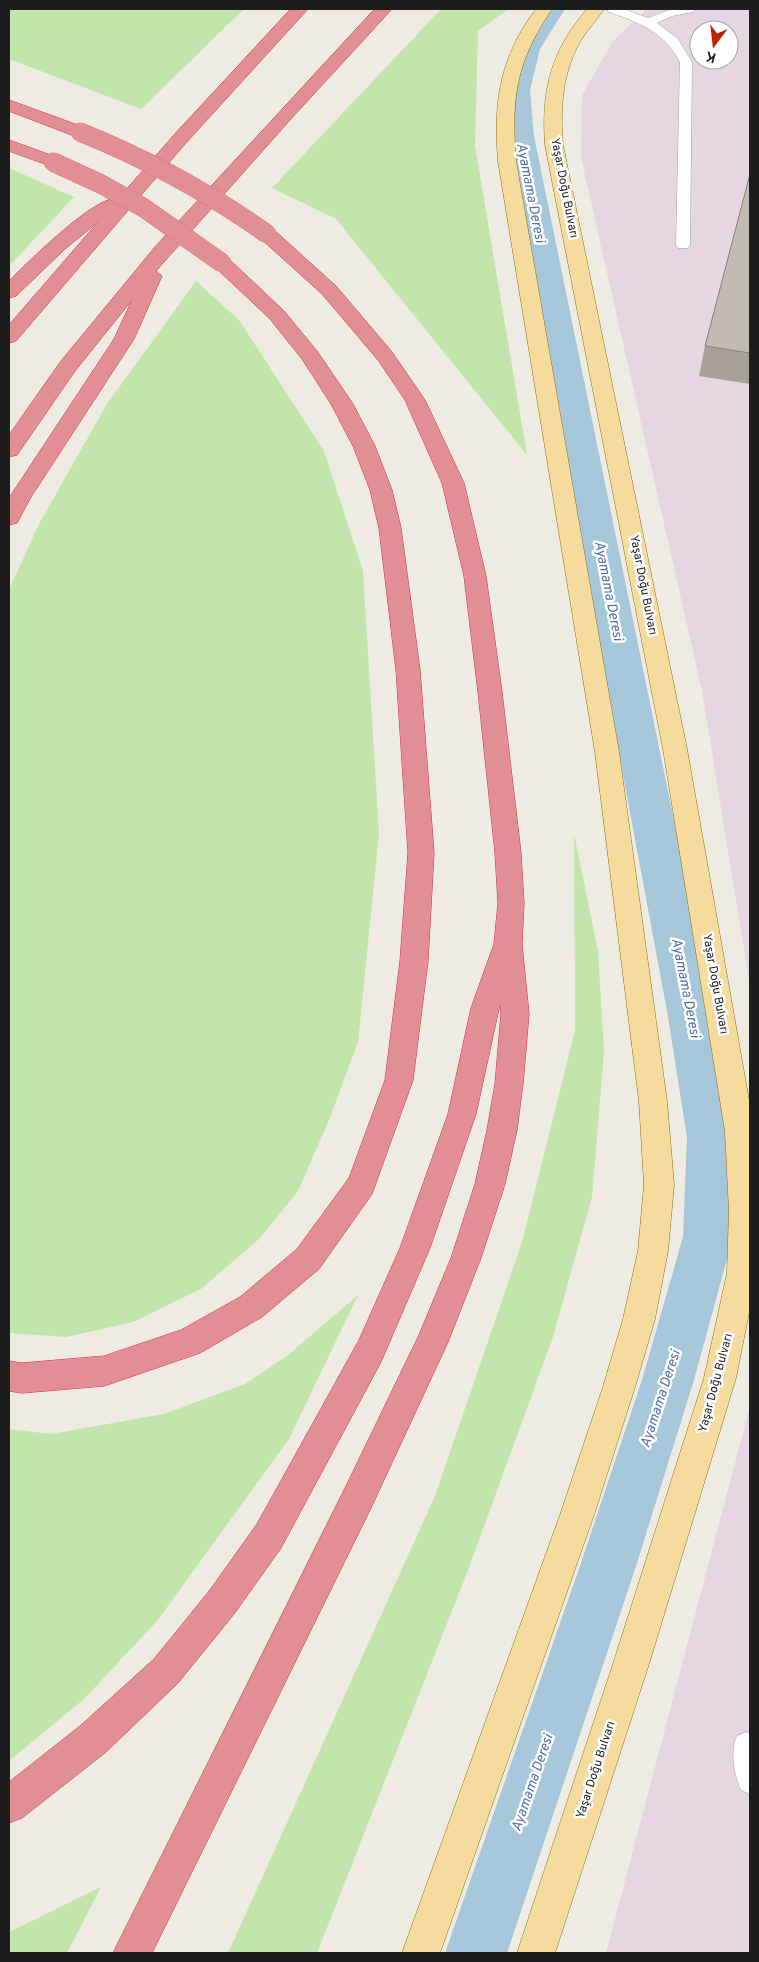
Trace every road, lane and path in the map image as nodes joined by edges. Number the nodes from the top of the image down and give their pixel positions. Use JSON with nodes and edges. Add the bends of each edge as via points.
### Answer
{"nodes":[{"id":1,"x":300,"y":9,"type":"edge"},
{"id":2,"x":384,"y":9,"type":"edge"},
{"id":3,"x":544,"y":9,"type":"edge"},
{"id":4,"x":596,"y":9,"type":"edge"},
{"id":5,"x":614,"y":9,"type":"edge"},
{"id":6,"x":689,"y":9,"type":"edge"},
{"id":7,"x":649,"y":22,"type":"junction"},
{"id":8,"x":9,"y":105,"type":"edge"},
{"id":9,"x":9,"y":145,"type":"edge"},
{"id":10,"x":139,"y":186,"type":"junction"},
{"id":11,"x":683,"y":245,"type":"dead end"},
{"id":12,"x":162,"y":251,"type":"junction"},
{"id":13,"x":9,"y":292,"type":"edge"},
{"id":14,"x":9,"y":337,"type":"edge"},
{"id":15,"x":9,"y":450,"type":"edge"},
{"id":16,"x":9,"y":518,"type":"edge"},
{"id":17,"x":508,"y":944,"type":"junction"},
{"id":18,"x":9,"y":1376,"type":"edge"},
{"id":19,"x":746,"y":1746,"type":"dead end"},
{"id":20,"x":750,"y":1781,"type":"edge"},
{"id":21,"x":9,"y":1805,"type":"edge"},
{"id":22,"x":132,"y":1953,"type":"edge"},
{"id":23,"x":421,"y":1953,"type":"edge"},
{"id":24,"x":536,"y":1953,"type":"edge"}],
"edges":[{"from":1,"to":10,"type":"highway"},
{"from":2,"to":12,"type":"highway"},
{"from":3,"to":23,"type":"main road","via":[[514,62],[504,102],[504,132],[607,752],[654,1101],[659,1185],[653,1251],[639,1319],[619,1387],[577,1515]]},
{"from":4,"to":24,"type":"main road","name":"Yaşar Doğu Bulvarı","via":[[566,50],[554,91],[551,118],[554,145],[676,749],[738,1122],[744,1211],[742,1273],[720,1378]]},
{"from":5,"to":7,"type":"lane"},
{"from":6,"to":7,"type":"lane"},
{"from":7,"to":11,"type":"lane","via":[[675,42],[686,62]]},
{"from":8,"to":17,"type":"highway","bridge":true,"via":[[126,150],[192,183],[233,209],[267,234],[329,290],[385,356],[415,400],[453,482],[475,576],[508,853],[511,903]]},
{"from":9,"to":18,"type":"highway","bridge":true,"via":[[53,162],[144,208],[222,263],[282,322],[310,355],[342,404],[378,482],[390,528],[408,670],[421,853],[414,961],[398,1080],[361,1185],[308,1259],[250,1308],[189,1342],[104,1371],[22,1378]]},
{"from":10,"to":13,"type":"highway","via":[[80,226]]},
{"from":10,"to":14,"type":"highway"},
{"from":12,"to":15,"type":"highway","via":[[68,366]]},
{"from":12,"to":16,"type":"highway","via":[[124,340]]},
{"from":17,"to":21,"type":"highway","via":[[485,1008],[462,1114],[414,1248],[370,1351],[269,1536],[222,1602],[166,1671],[93,1739]]},
{"from":17,"to":22,"type":"highway","via":[[515,1014],[509,1084],[490,1184],[466,1258],[432,1342],[358,1498]]},
{"from":19,"to":20,"type":"lane"}]}
